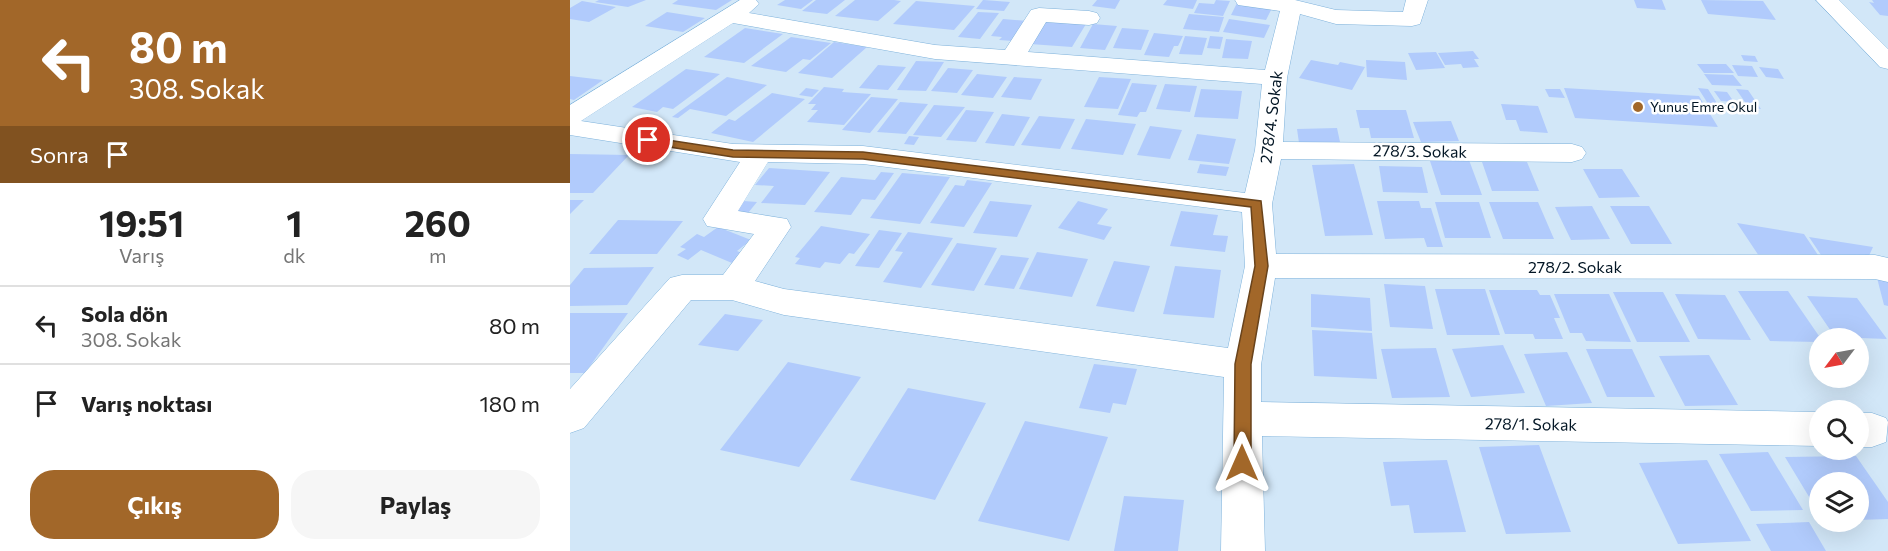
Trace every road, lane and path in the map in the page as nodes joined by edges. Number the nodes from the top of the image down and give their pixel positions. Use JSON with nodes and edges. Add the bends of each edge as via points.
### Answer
{"nodes":[{"id":1,"x":755,"y":0,"type":"edge"},
{"id":2,"x":1246,"y":0,"type":"edge"},
{"id":3,"x":1417,"y":0,"type":"edge"},
{"id":4,"x":1827,"y":0,"type":"edge"},
{"id":5,"x":1293,"y":6,"type":"junction"},
{"id":6,"x":1339,"y":9,"type":"edge"},
{"id":7,"x":730,"y":16,"type":"junction"},
{"id":8,"x":1089,"y":18,"type":"dead end"},
{"id":9,"x":1012,"y":58,"type":"junction"},
{"id":10,"x":1888,"y":62,"type":"edge"},
{"id":11,"x":1275,"y":78,"type":"junction"},
{"id":12,"x":570,"y":116,"type":"edge"},
{"id":13,"x":570,"y":127,"type":"edge"},
{"id":14,"x":1269,"y":150,"type":"junction"},
{"id":15,"x":1572,"y":153,"type":"dead end"},
{"id":16,"x":759,"y":154,"type":"junction"},
{"id":17,"x":1257,"y":204,"type":"junction"},
{"id":18,"x":1261,"y":266,"type":"junction"},
{"id":19,"x":1888,"y":270,"type":"edge"},
{"id":20,"x":732,"y":288,"type":"junction"},
{"id":21,"x":1243,"y":364,"type":"junction"},
{"id":22,"x":570,"y":416,"type":"edge"},
{"id":23,"x":1242,"y":419,"type":"junction"},
{"id":24,"x":1809,"y":429,"type":"edge"},
{"id":25,"x":1243,"y":551,"type":"edge"}],
"edges":[{"from":1,"to":7,"type":"street"},
{"from":2,"to":5,"type":"street"},
{"from":3,"to":6,"type":"street","via":[[1412,19]]},
{"from":4,"to":10,"type":"street"},
{"from":5,"to":6,"type":"street"},
{"from":5,"to":11,"type":"street","name":"278/4. Sokak"},
{"from":7,"to":9,"type":"street","via":[[935,52]]},
{"from":7,"to":12,"type":"street"},
{"from":8,"to":9,"type":"street","via":[[1039,15]]},
{"from":9,"to":11,"type":"street"},
{"from":11,"to":14,"type":"street","name":"278/4. Sokak"},
{"from":13,"to":16,"type":"street"},
{"from":14,"to":15,"type":"street","name":"278/3. Sokak"},
{"from":14,"to":17,"type":"street","name":"278/4. Sokak"},
{"from":16,"to":17,"type":"street","via":[[863,155]]},
{"from":16,"to":20,"type":"street","via":[[718,219],[776,227]]},
{"from":17,"to":18,"type":"street","name":"278/4. Sokak"},
{"from":18,"to":19,"type":"street","name":"278/2. Sokak"},
{"from":18,"to":21,"type":"street","name":"278/4. Sokak"},
{"from":20,"to":21,"type":"street","via":[[784,302]]},
{"from":20,"to":22,"type":"street","via":[[682,287]]},
{"from":21,"to":23,"type":"street","name":"278/4. Sokak"},
{"from":23,"to":24,"type":"street","name":"278/1. Sokak"},
{"from":23,"to":25,"type":"street","name":"278/4. Sokak"}]}
